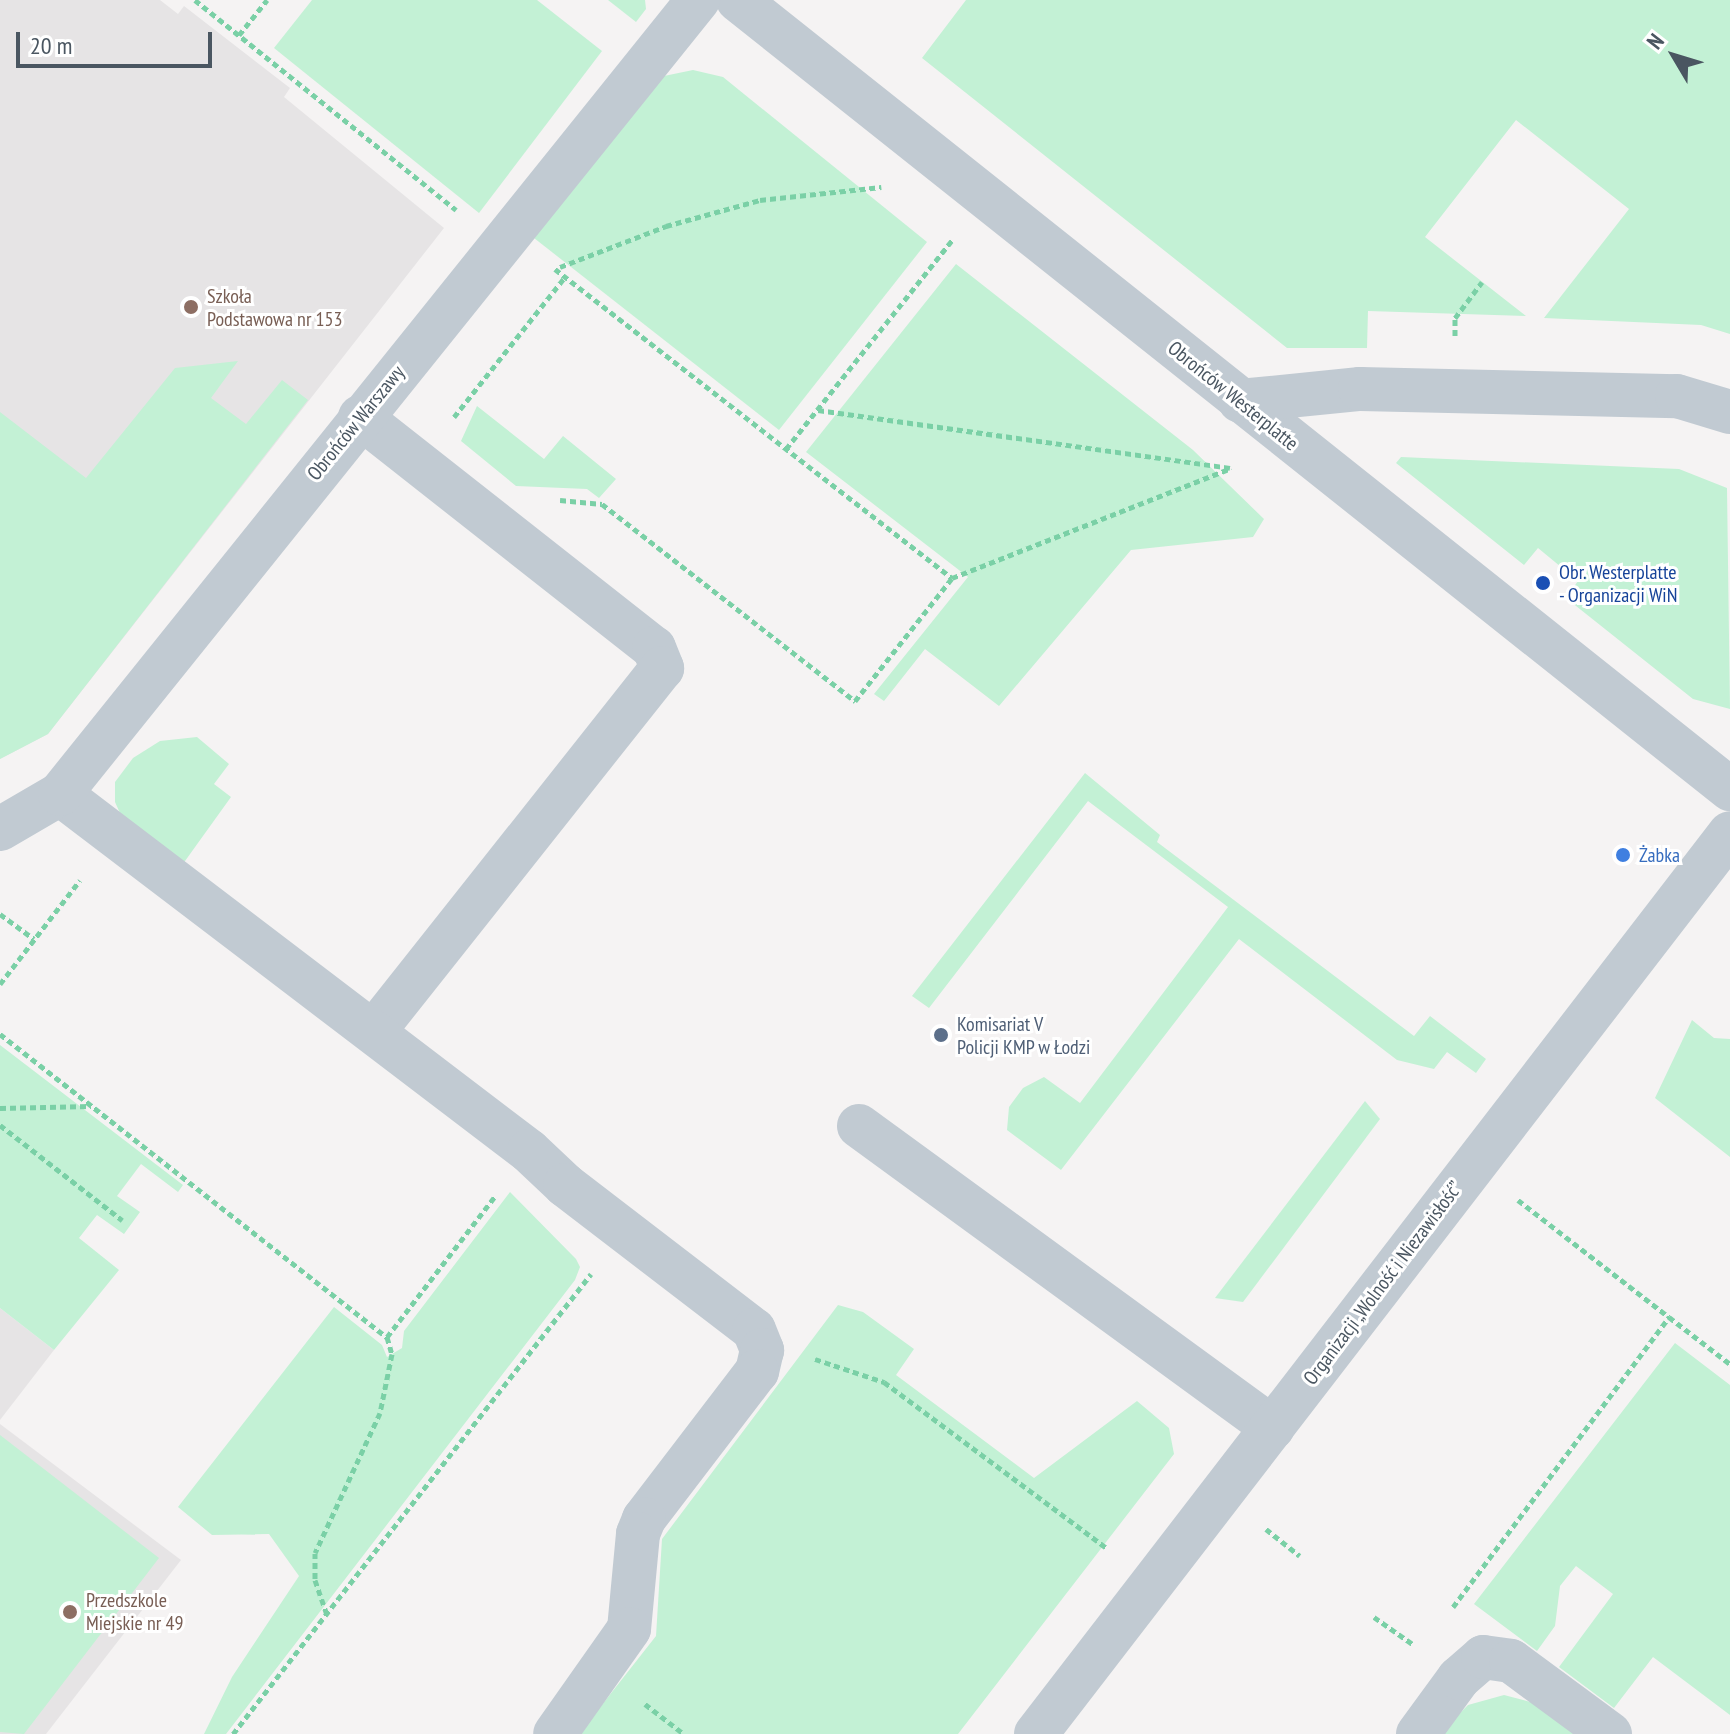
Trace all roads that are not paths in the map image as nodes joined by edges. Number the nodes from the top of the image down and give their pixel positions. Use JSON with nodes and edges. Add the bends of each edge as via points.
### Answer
{"nodes":[{"id":1,"x":698,"y":0,"type":"edge"},
{"id":2,"x":738,"y":0,"type":"edge"},
{"id":3,"x":1240,"y":401,"type":"junction"},
{"id":4,"x":1730,"y":412,"type":"edge"},
{"id":5,"x":360,"y":417,"type":"junction"},
{"id":6,"x":1730,"y":789,"type":"edge"},
{"id":7,"x":60,"y":794,"type":"junction"},
{"id":8,"x":0,"y":829,"type":"edge"},
{"id":9,"x":1730,"y":833,"type":"edge"},
{"id":10,"x":374,"y":1032,"type":"junction"},
{"id":11,"x":859,"y":1126,"type":"dead end"},
{"id":12,"x":1273,"y":1428,"type":"junction"},
{"id":13,"x":555,"y":1734,"type":"edge"},
{"id":14,"x":1036,"y":1734,"type":"edge"},
{"id":15,"x":1418,"y":1734,"type":"edge"},
{"id":16,"x":1610,"y":1734,"type":"edge"}],
"edges":[{"from":1,"to":5,"type":"street","name":"Obrońców Warszawy"},
{"from":2,"to":3,"type":"street","name":"Obrońców Westerplatte"},
{"from":3,"to":4,"type":"street","via":[[1360,389],[1677,396]]},
{"from":3,"to":6,"type":"street","name":"Obrońców Westerplatte"},
{"from":5,"to":7,"type":"street","name":"Obrońców Warszawy"},
{"from":5,"to":10,"type":"street","via":[[654,648],[662,668]]},
{"from":7,"to":8,"type":"street","name":"Obrońców Warszawy"},
{"from":7,"to":10,"type":"street"},
{"from":9,"to":12,"type":"street","name":"Organizacji „Wolność i Niezawisłość”"},
{"from":10,"to":13,"type":"street","via":[[754,1330],[762,1350],[757,1371],[644,1519],[629,1629]]},
{"from":11,"to":12,"type":"street"},
{"from":12,"to":14,"type":"street","name":"Organizacji „Wolność i Niezawisłość”"},
{"from":15,"to":16,"type":"street","via":[[1459,1678],[1483,1657],[1511,1661]]}]}
